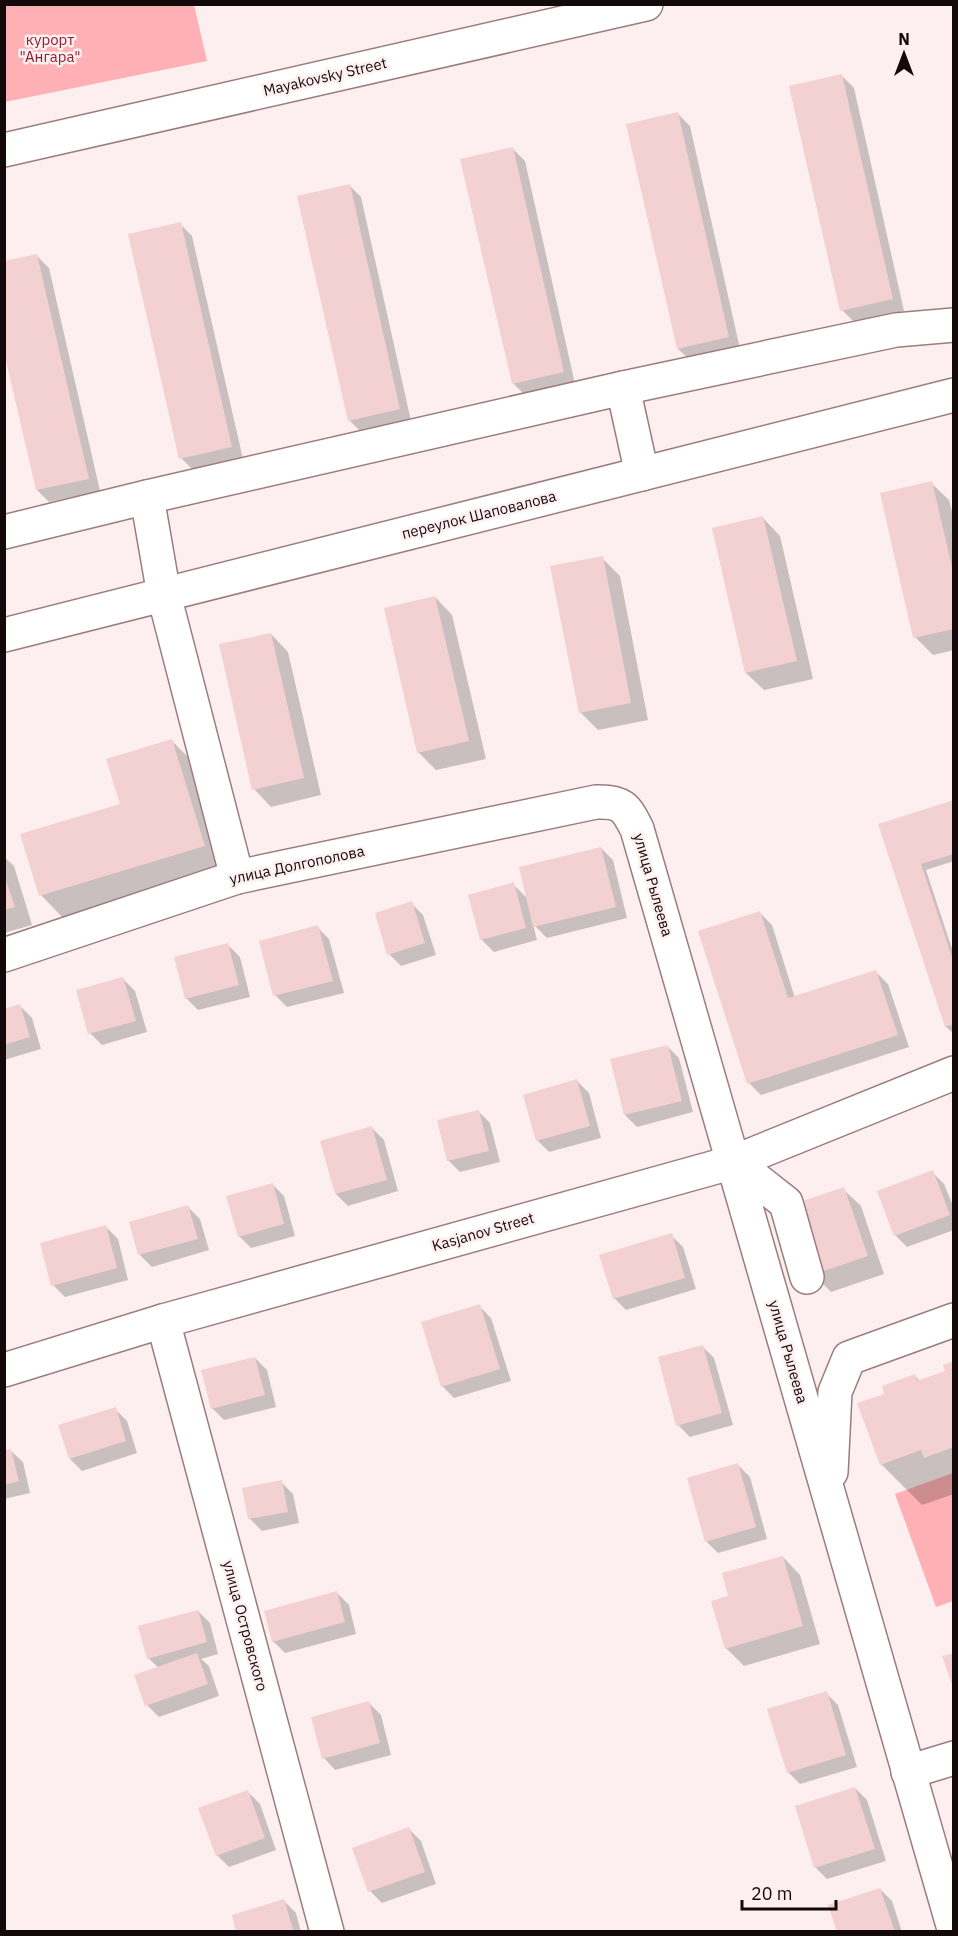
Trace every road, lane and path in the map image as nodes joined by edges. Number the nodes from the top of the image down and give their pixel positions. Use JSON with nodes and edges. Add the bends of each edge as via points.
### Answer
{"nodes":[{"id":1,"x":646,"y":4,"type":"edge"},
{"id":2,"x":4,"y":150,"type":"edge"},
{"id":3,"x":954,"y":325,"type":"edge"},
{"id":4,"x":623,"y":388,"type":"junction"},
{"id":5,"x":954,"y":395,"type":"edge"},
{"id":6,"x":642,"y":474,"type":"junction"},
{"id":7,"x":147,"y":497,"type":"junction"},
{"id":8,"x":4,"y":532,"type":"edge"},
{"id":9,"x":165,"y":595,"type":"junction"},
{"id":10,"x":4,"y":635,"type":"edge"},
{"id":11,"x":597,"y":802,"type":"joint"},
{"id":12,"x":237,"y":877,"type":"junction"},
{"id":13,"x":4,"y":956,"type":"edge"},
{"id":14,"x":954,"y":1073,"type":"edge"},
{"id":15,"x":734,"y":1162,"type":"junction"},
{"id":16,"x":807,"y":1276,"type":"dead end"},
{"id":17,"x":954,"y":1320,"type":"edge"},
{"id":18,"x":163,"y":1321,"type":"junction"},
{"id":19,"x":4,"y":1370,"type":"edge"},
{"id":20,"x":830,"y":1498,"type":"junction"},
{"id":21,"x":954,"y":1758,"type":"edge"},
{"id":22,"x":908,"y":1772,"type":"junction"},
{"id":23,"x":954,"y":1929,"type":"edge"},
{"id":24,"x":327,"y":1932,"type":"edge"}],
"edges":[{"from":1,"to":2,"type":"street","name":"Mayakovsky Street"},
{"from":3,"to":4,"type":"street","via":[[896,330]]},
{"from":4,"to":6,"type":"street"},
{"from":4,"to":7,"type":"street"},
{"from":5,"to":6,"type":"street","name":"переулок Шаповалова"},
{"from":6,"to":9,"type":"street","name":"переулок Шаповалова"},
{"from":7,"to":8,"type":"street"},
{"from":7,"to":9,"type":"street"},
{"from":9,"to":10,"type":"street","name":"переулок Шаповалова"},
{"from":9,"to":12,"type":"street"},
{"from":11,"to":12,"type":"street","name":"улица Долгополова"},
{"from":11,"to":15,"type":"street","name":"улица Рылеева","via":[[621,804],[637,829]]},
{"from":12,"to":13,"type":"street","name":"улица Долгополова"},
{"from":14,"to":15,"type":"street","name":"Kasjanov Street"},
{"from":15,"to":16,"type":"street","via":[[786,1203]]},
{"from":15,"to":18,"type":"street","name":"Kasjanov Street"},
{"from":15,"to":20,"type":"street","name":"улица Рылеева"},
{"from":17,"to":20,"type":"street","via":[[849,1358],[835,1392]]},
{"from":18,"to":19,"type":"street","name":"Kasjanov Street"},
{"from":18,"to":24,"type":"street","name":"улица Островского"},
{"from":20,"to":22,"type":"street","name":"улица Рылеева"},
{"from":21,"to":22,"type":"street"},
{"from":22,"to":23,"type":"street","name":"улица Рылеева"}]}
